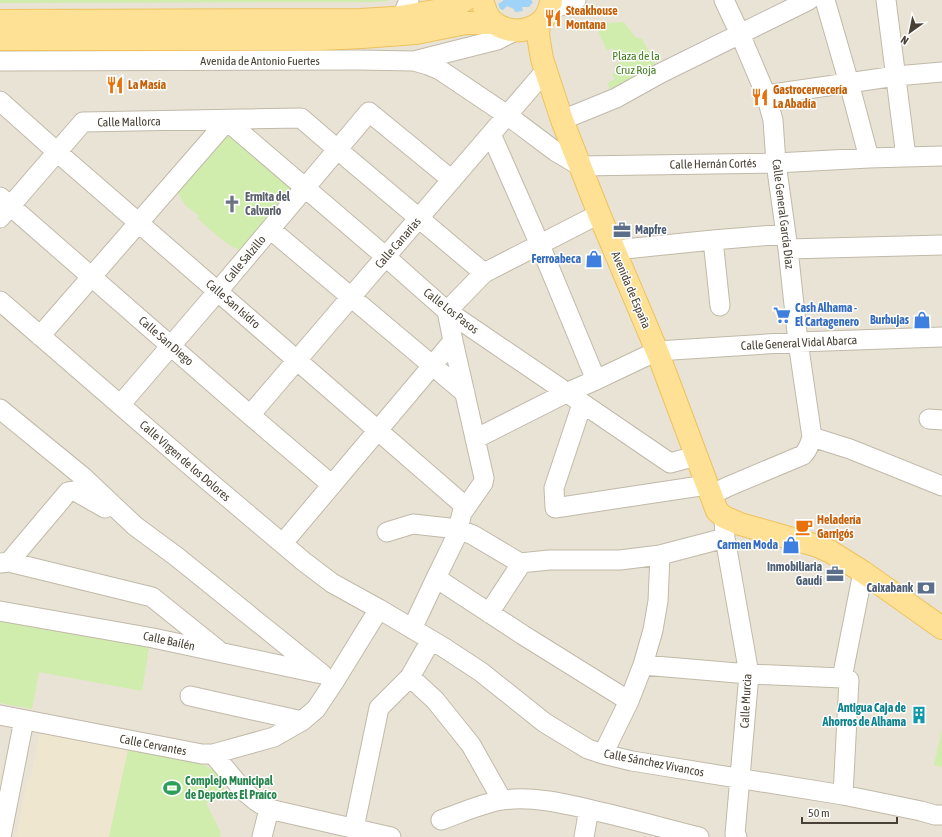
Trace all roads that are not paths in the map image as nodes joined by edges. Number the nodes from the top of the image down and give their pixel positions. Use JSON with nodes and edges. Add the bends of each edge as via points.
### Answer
{"nodes":[{"id":1,"x":465,"y":0,"type":"edge"},
{"id":2,"x":482,"y":0,"type":"edge"},
{"id":3,"x":576,"y":0,"type":"edge"},
{"id":4,"x":724,"y":0,"type":"edge"},
{"id":5,"x":809,"y":0,"type":"edge"},
{"id":6,"x":825,"y":0,"type":"edge"},
{"id":7,"x":886,"y":0,"type":"edge"},
{"id":8,"x":406,"y":8,"type":"edge"},
{"id":9,"x":548,"y":8,"type":"edge"},
{"id":10,"x":0,"y":21,"type":"edge"},
{"id":11,"x":495,"y":23,"type":"junction"},
{"id":12,"x":515,"y":31,"type":"junction"},
{"id":13,"x":740,"y":34,"type":"junction"},
{"id":14,"x":0,"y":39,"type":"edge"},
{"id":15,"x":0,"y":61,"type":"edge"},
{"id":16,"x":414,"y":61,"type":"junction"},
{"id":17,"x":544,"y":65,"type":"junction"},
{"id":18,"x":942,"y":72,"type":"edge"},
{"id":19,"x":896,"y":76,"type":"junction"},
{"id":20,"x":849,"y":83,"type":"junction"},
{"id":21,"x":766,"y":95,"type":"junction"},
{"id":22,"x":0,"y":101,"type":"edge"},
{"id":23,"x":507,"y":115,"type":"junction"},
{"id":24,"x":227,"y":120,"type":"junction"},
{"id":25,"x":562,"y":120,"type":"junction"},
{"id":26,"x":491,"y":134,"type":"junction"},
{"id":27,"x":338,"y":150,"type":"junction"},
{"id":28,"x":58,"y":152,"type":"junction"},
{"id":29,"x":942,"y":156,"type":"edge"},
{"id":30,"x":906,"y":157,"type":"junction"},
{"id":31,"x":869,"y":158,"type":"junction"},
{"id":32,"x":776,"y":163,"type":"junction"},
{"id":33,"x":580,"y":166,"type":"junction"},
{"id":34,"x":452,"y":180,"type":"junction"},
{"id":35,"x":305,"y":188,"type":"junction"},
{"id":36,"x":4,"y":207,"type":"edge"},
{"id":37,"x":599,"y":214,"type":"junction"},
{"id":38,"x":419,"y":218,"type":"junction"},
{"id":39,"x":138,"y":222,"type":"junction"},
{"id":40,"x":270,"y":229,"type":"junction"},
{"id":41,"x":713,"y":240,"type":"junction"},
{"id":42,"x":787,"y":242,"type":"junction"},
{"id":43,"x":540,"y":245,"type":"junction"},
{"id":44,"x":942,"y":245,"type":"edge"},
{"id":45,"x":615,"y":250,"type":"junction"},
{"id":46,"x":386,"y":257,"type":"junction"},
{"id":47,"x":484,"y":273,"type":"junction"},
{"id":48,"x":91,"y":276,"type":"junction"},
{"id":49,"x":218,"y":291,"type":"junction"},
{"id":50,"x":351,"y":297,"type":"junction"},
{"id":51,"x":0,"y":301,"type":"edge"},
{"id":52,"x":720,"y":306,"type":"dead end"},
{"id":53,"x":447,"y":311,"type":"junction"},
{"id":54,"x":40,"y":336,"type":"junction"},
{"id":55,"x":942,"y":337,"type":"edge"},
{"id":56,"x":453,"y":341,"type":"junction"},
{"id":57,"x":798,"y":342,"type":"junction"},
{"id":58,"x":171,"y":346,"type":"junction"},
{"id":59,"x":657,"y":351,"type":"junction"},
{"id":60,"x":298,"y":360,"type":"junction"},
{"id":61,"x":432,"y":365,"type":"junction"},
{"id":62,"x":596,"y":380,"type":"junction"},
{"id":63,"x":465,"y":392,"type":"junction"},
{"id":64,"x":566,"y":393,"type":"junction"},
{"id":65,"x":582,"y":404,"type":"junction"},
{"id":66,"x":120,"y":405,"type":"junction"},
{"id":67,"x":0,"y":409,"type":"edge"},
{"id":68,"x":250,"y":415,"type":"junction"},
{"id":69,"x":378,"y":430,"type":"junction"},
{"id":70,"x":812,"y":437,"type":"junction"},
{"id":71,"x":475,"y":439,"type":"junction"},
{"id":72,"x":696,"y":456,"type":"junction"},
{"id":73,"x":332,"y":485,"type":"junction"},
{"id":74,"x":942,"y":486,"type":"edge"},
{"id":75,"x":709,"y":490,"type":"junction"},
{"id":76,"x":466,"y":507,"type":"junction"},
{"id":77,"x":135,"y":526,"type":"junction"},
{"id":78,"x":724,"y":528,"type":"junction"},
{"id":79,"x":458,"y":529,"type":"junction"},
{"id":80,"x":387,"y":532,"type":"dead end"},
{"id":81,"x":282,"y":543,"type":"junction"},
{"id":82,"x":660,"y":555,"type":"junction"},
{"id":83,"x":520,"y":562,"type":"junction"},
{"id":84,"x":4,"y":563,"type":"edge"},
{"id":85,"x":863,"y":572,"type":"junction"},
{"id":86,"x":436,"y":578,"type":"junction"},
{"id":87,"x":379,"y":609,"type":"junction"},
{"id":88,"x":0,"y":611,"type":"edge"},
{"id":89,"x":489,"y":613,"type":"junction"},
{"id":90,"x":942,"y":628,"type":"edge"},
{"id":91,"x":412,"y":629,"type":"junction"},
{"id":92,"x":431,"y":640,"type":"junction"},
{"id":93,"x":221,"y":652,"type":"junction"},
{"id":94,"x":643,"y":665,"type":"junction"},
{"id":95,"x":749,"y":674,"type":"junction"},
{"id":96,"x":410,"y":677,"type":"junction"},
{"id":97,"x":328,"y":678,"type":"junction"},
{"id":98,"x":845,"y":679,"type":"junction"},
{"id":99,"x":190,"y":696,"type":"dead end"},
{"id":100,"x":629,"y":701,"type":"junction"},
{"id":101,"x":0,"y":715,"type":"edge"},
{"id":102,"x":24,"y":720,"type":"junction"},
{"id":103,"x":302,"y":721,"type":"junction"},
{"id":104,"x":213,"y":754,"type":"junction"},
{"id":105,"x":603,"y":754,"type":"junction"},
{"id":106,"x":740,"y":779,"type":"junction"},
{"id":107,"x":844,"y":795,"type":"junction"},
{"id":108,"x":502,"y":800,"type":"junction"},
{"id":109,"x":269,"y":809,"type":"junction"},
{"id":110,"x":589,"y":809,"type":"junction"},
{"id":111,"x":942,"y":815,"type":"edge"},
{"id":112,"x":441,"y":820,"type":"dead end"},
{"id":113,"x":354,"y":828,"type":"junction"},
{"id":114,"x":1,"y":831,"type":"edge"},
{"id":115,"x":262,"y":837,"type":"edge"},
{"id":116,"x":390,"y":837,"type":"edge"},
{"id":117,"x":584,"y":837,"type":"edge"},
{"id":118,"x":699,"y":837,"type":"edge"},
{"id":119,"x":737,"y":837,"type":"edge"}],
"edges":[{"from":1,"to":8,"type":"main road","via":[[440,10]]},
{"from":2,"to":11,"type":"main road","via":[[490,19]]},
{"from":3,"to":9,"type":"street"},
{"from":4,"to":13,"type":"street","name":"Calle General García Díaz"},
{"from":5,"to":13,"type":"street"},
{"from":6,"to":20,"type":"street"},
{"from":7,"to":19,"type":"street"},
{"from":8,"to":10,"type":"main road","via":[[360,20]]},
{"from":9,"to":12,"type":"main road","via":[[530,28]]},
{"from":9,"to":17,"type":"main road","via":[[538,35]]},
{"from":11,"to":12,"type":"main road"},
{"from":11,"to":14,"type":"main road","name":"Avenida de Antonio Fuertes","via":[[466,23],[416,33],[318,40]]},
{"from":12,"to":16,"type":"street","name":"Avenida de Antonio Fuertes","via":[[497,40]]},
{"from":12,"to":17,"type":"main road","via":[[522,34]]},
{"from":13,"to":21,"type":"street","name":"Calle General García Díaz"},
{"from":13,"to":25,"type":"street","via":[[616,98]]},
{"from":15,"to":16,"type":"street","name":"Avenida de Antonio Fuertes"},
{"from":16,"to":23,"type":"street","via":[[440,70]]},
{"from":17,"to":23,"type":"street","name":"Calle Canarias"},
{"from":17,"to":25,"type":"main road","name":"Avenida de España"},
{"from":18,"to":19,"type":"street"},
{"from":19,"to":20,"type":"street"},
{"from":19,"to":30,"type":"street"},
{"from":20,"to":21,"type":"street"},
{"from":20,"to":31,"type":"street"},
{"from":21,"to":32,"type":"street","name":"Calle General García Díaz","via":[[773,120]]},
{"from":22,"to":28,"type":"street","name":"Calle San Isidro"},
{"from":23,"to":26,"type":"street","name":"Calle Canarias"},
{"from":23,"to":33,"type":"street","via":[[555,151]]},
{"from":24,"to":27,"type":"street","name":"Calle Mallorca","via":[[301,118]]},
{"from":24,"to":28,"type":"street","name":"Calle Mallorca","via":[[83,122]]},
{"from":24,"to":35,"type":"street","name":"Calle Los Pasos"},
{"from":24,"to":39,"type":"street"},
{"from":25,"to":33,"type":"main road","name":"Avenida de España"},
{"from":26,"to":34,"type":"street","name":"Calle Canarias"},
{"from":26,"to":43,"type":"street"},
{"from":27,"to":34,"type":"street","name":"Calle Salzillo","via":[[369,112]]},
{"from":27,"to":35,"type":"street","name":"Calle Salzillo"},
{"from":27,"to":38,"type":"street"},
{"from":28,"to":36,"type":"street","name":"Calle Mallorca"},
{"from":28,"to":39,"type":"street","name":"Calle San Isidro"},
{"from":29,"to":30,"type":"street","name":"Calle Hernán Cortés"},
{"from":30,"to":31,"type":"street","name":"Calle Hernán Cortés"},
{"from":31,"to":32,"type":"street","name":"Calle Hernán Cortés"},
{"from":32,"to":33,"type":"street","name":"Calle Hernán Cortés"},
{"from":32,"to":42,"type":"street","name":"Calle General García Díaz"},
{"from":33,"to":37,"type":"main road","name":"Avenida de España"},
{"from":34,"to":38,"type":"street","name":"Calle Canarias"},
{"from":35,"to":40,"type":"street","name":"Calle Salzillo"},
{"from":35,"to":46,"type":"street","name":"Calle Los Pasos"},
{"from":36,"to":48,"type":"street","name":"Calle San Diego"},
{"from":37,"to":43,"type":"street"},
{"from":37,"to":45,"type":"main road","name":"Avenida de España"},
{"from":38,"to":46,"type":"street","name":"Calle Canarias"},
{"from":38,"to":47,"type":"street"},
{"from":39,"to":48,"type":"street"},
{"from":39,"to":49,"type":"street","name":"Calle San Isidro"},
{"from":40,"to":49,"type":"street","name":"Calle Salzillo"},
{"from":40,"to":50,"type":"street"},
{"from":41,"to":42,"type":"street"},
{"from":41,"to":45,"type":"street"},
{"from":41,"to":52,"type":"street"},
{"from":42,"to":44,"type":"street"},
{"from":42,"to":57,"type":"street","name":"Calle General García Díaz"},
{"from":43,"to":47,"type":"street"},
{"from":43,"to":62,"type":"street"},
{"from":45,"to":59,"type":"main road","name":"Avenida de España"},
{"from":46,"to":50,"type":"street","name":"Calle Canarias"},
{"from":46,"to":53,"type":"street","name":"Calle Los Pasos"},
{"from":47,"to":53,"type":"street"},
{"from":48,"to":54,"type":"street"},
{"from":48,"to":58,"type":"street","name":"Calle San Diego"},
{"from":49,"to":58,"type":"street","name":"Calle Salzillo"},
{"from":49,"to":60,"type":"street","name":"Calle San Isidro"},
{"from":50,"to":60,"type":"street","name":"Calle Canarias"},
{"from":50,"to":61,"type":"street"},
{"from":51,"to":54,"type":"street","name":"Calle Virgen de los Dolores"},
{"from":53,"to":56,"type":"street"},
{"from":53,"to":64,"type":"street","name":"Calle Los Pasos"},
{"from":54,"to":66,"type":"street","name":"Calle Virgen de los Dolores"},
{"from":55,"to":57,"type":"street","name":"Calle General Vidal Abarca"},
{"from":56,"to":61,"type":"street"},
{"from":56,"to":63,"type":"street"},
{"from":57,"to":59,"type":"street","name":"Calle General Vidal Abarca"},
{"from":57,"to":70,"type":"street","name":"Calle General García Díaz"},
{"from":58,"to":66,"type":"street","name":"Calle Salzillo"},
{"from":58,"to":68,"type":"street","name":"Calle San Diego"},
{"from":59,"to":62,"type":"street"},
{"from":59,"to":72,"type":"main road","name":"Avenida de España"},
{"from":60,"to":68,"type":"street","name":"Calle Canarias"},
{"from":60,"to":69,"type":"street","name":"Calle San Isidro"},
{"from":61,"to":63,"type":"street"},
{"from":61,"to":69,"type":"street"},
{"from":62,"to":64,"type":"street"},
{"from":63,"to":71,"type":"street"},
{"from":64,"to":65,"type":"street","name":"Calle Los Pasos"},
{"from":64,"to":71,"type":"street"},
{"from":65,"to":72,"type":"street","name":"Calle Los Pasos","via":[[670,463]]},
{"from":65,"to":75,"type":"street","via":[[554,488],[556,508]]},
{"from":66,"to":81,"type":"street","name":"Calle Virgen de los Dolores"},
{"from":67,"to":77,"type":"street","via":[[82,476]]},
{"from":68,"to":73,"type":"street","name":"Calle San Diego"},
{"from":69,"to":73,"type":"street"},
{"from":69,"to":76,"type":"street","name":"Calle San Isidro"},
{"from":70,"to":74,"type":"street","via":[[850,449]]},
{"from":70,"to":75,"type":"street","via":[[803,455],[727,487]]},
{"from":71,"to":76,"type":"street","via":[[484,478]]},
{"from":72,"to":75,"type":"main road","name":"Avenida de España"},
{"from":73,"to":81,"type":"street"},
{"from":75,"to":78,"type":"main road","name":"Avenida de España"},
{"from":76,"to":79,"type":"street"},
{"from":77,"to":84,"type":"street","via":[[75,491],[68,492]]},
{"from":77,"to":97,"type":"street"},
{"from":78,"to":82,"type":"street"},
{"from":78,"to":85,"type":"main road","via":[[740,524],[818,546]]},
{"from":78,"to":95,"type":"street","name":"Calle Murcia"},
{"from":79,"to":80,"type":"street","via":[[413,524]]},
{"from":79,"to":83,"type":"street"},
{"from":79,"to":86,"type":"street"},
{"from":81,"to":87,"type":"street","name":"Calle Virgen de los Dolores","via":[[332,583]]},
{"from":82,"to":83,"type":"street","via":[[620,560]]},
{"from":82,"to":94,"type":"street","via":[[658,601]]},
{"from":83,"to":89,"type":"street"},
{"from":84,"to":93,"type":"street","via":[[152,596]]},
{"from":85,"to":90,"type":"main road"},
{"from":85,"to":98,"type":"street"},
{"from":86,"to":89,"type":"street"},
{"from":86,"to":91,"type":"street"},
{"from":87,"to":91,"type":"street","name":"Calle Sánchez Vivancos"},
{"from":87,"to":97,"type":"street","name":"Calle Cervantes"},
{"from":88,"to":93,"type":"street","name":"Calle Bailén"},
{"from":89,"to":100,"type":"street"},
{"from":91,"to":92,"type":"street","name":"Calle Sánchez Vivancos"},
{"from":92,"to":96,"type":"street"},
{"from":92,"to":105,"type":"street","name":"Calle Sánchez Vivancos","via":[[481,672],[545,723],[588,749]]},
{"from":93,"to":97,"type":"street","name":"Calle Bailén"},
{"from":94,"to":95,"type":"street"},
{"from":94,"to":100,"type":"street"},
{"from":95,"to":98,"type":"street"},
{"from":95,"to":106,"type":"street","name":"Calle Murcia"},
{"from":96,"to":108,"type":"street","via":[[434,700],[472,745]]},
{"from":96,"to":113,"type":"street","via":[[379,708]]},
{"from":97,"to":103,"type":"street","name":"Calle Cervantes","via":[[316,709]]},
{"from":98,"to":107,"type":"street"},
{"from":99,"to":103,"type":"street"},
{"from":100,"to":105,"type":"street"},
{"from":101,"to":102,"type":"street","name":"Calle Cervantes"},
{"from":102,"to":104,"type":"street","name":"Calle Cervantes"},
{"from":102,"to":114,"type":"street"},
{"from":103,"to":104,"type":"street","name":"Calle Cervantes","via":[[274,738]]},
{"from":104,"to":109,"type":"street","via":[[244,791]]},
{"from":105,"to":106,"type":"street","name":"Calle Sánchez Vivancos"},
{"from":106,"to":107,"type":"street","name":"Calle Sánchez Vivancos"},
{"from":106,"to":119,"type":"street","name":"Calle Murcia","via":[[735,834]]},
{"from":107,"to":111,"type":"street","name":"Calle Sánchez Vivancos"},
{"from":108,"to":110,"type":"street","via":[[530,798]]},
{"from":108,"to":112,"type":"street","via":[[482,804]]},
{"from":109,"to":113,"type":"street"},
{"from":109,"to":115,"type":"street"},
{"from":110,"to":117,"type":"street"},
{"from":110,"to":118,"type":"street"},
{"from":113,"to":116,"type":"street"}]}
